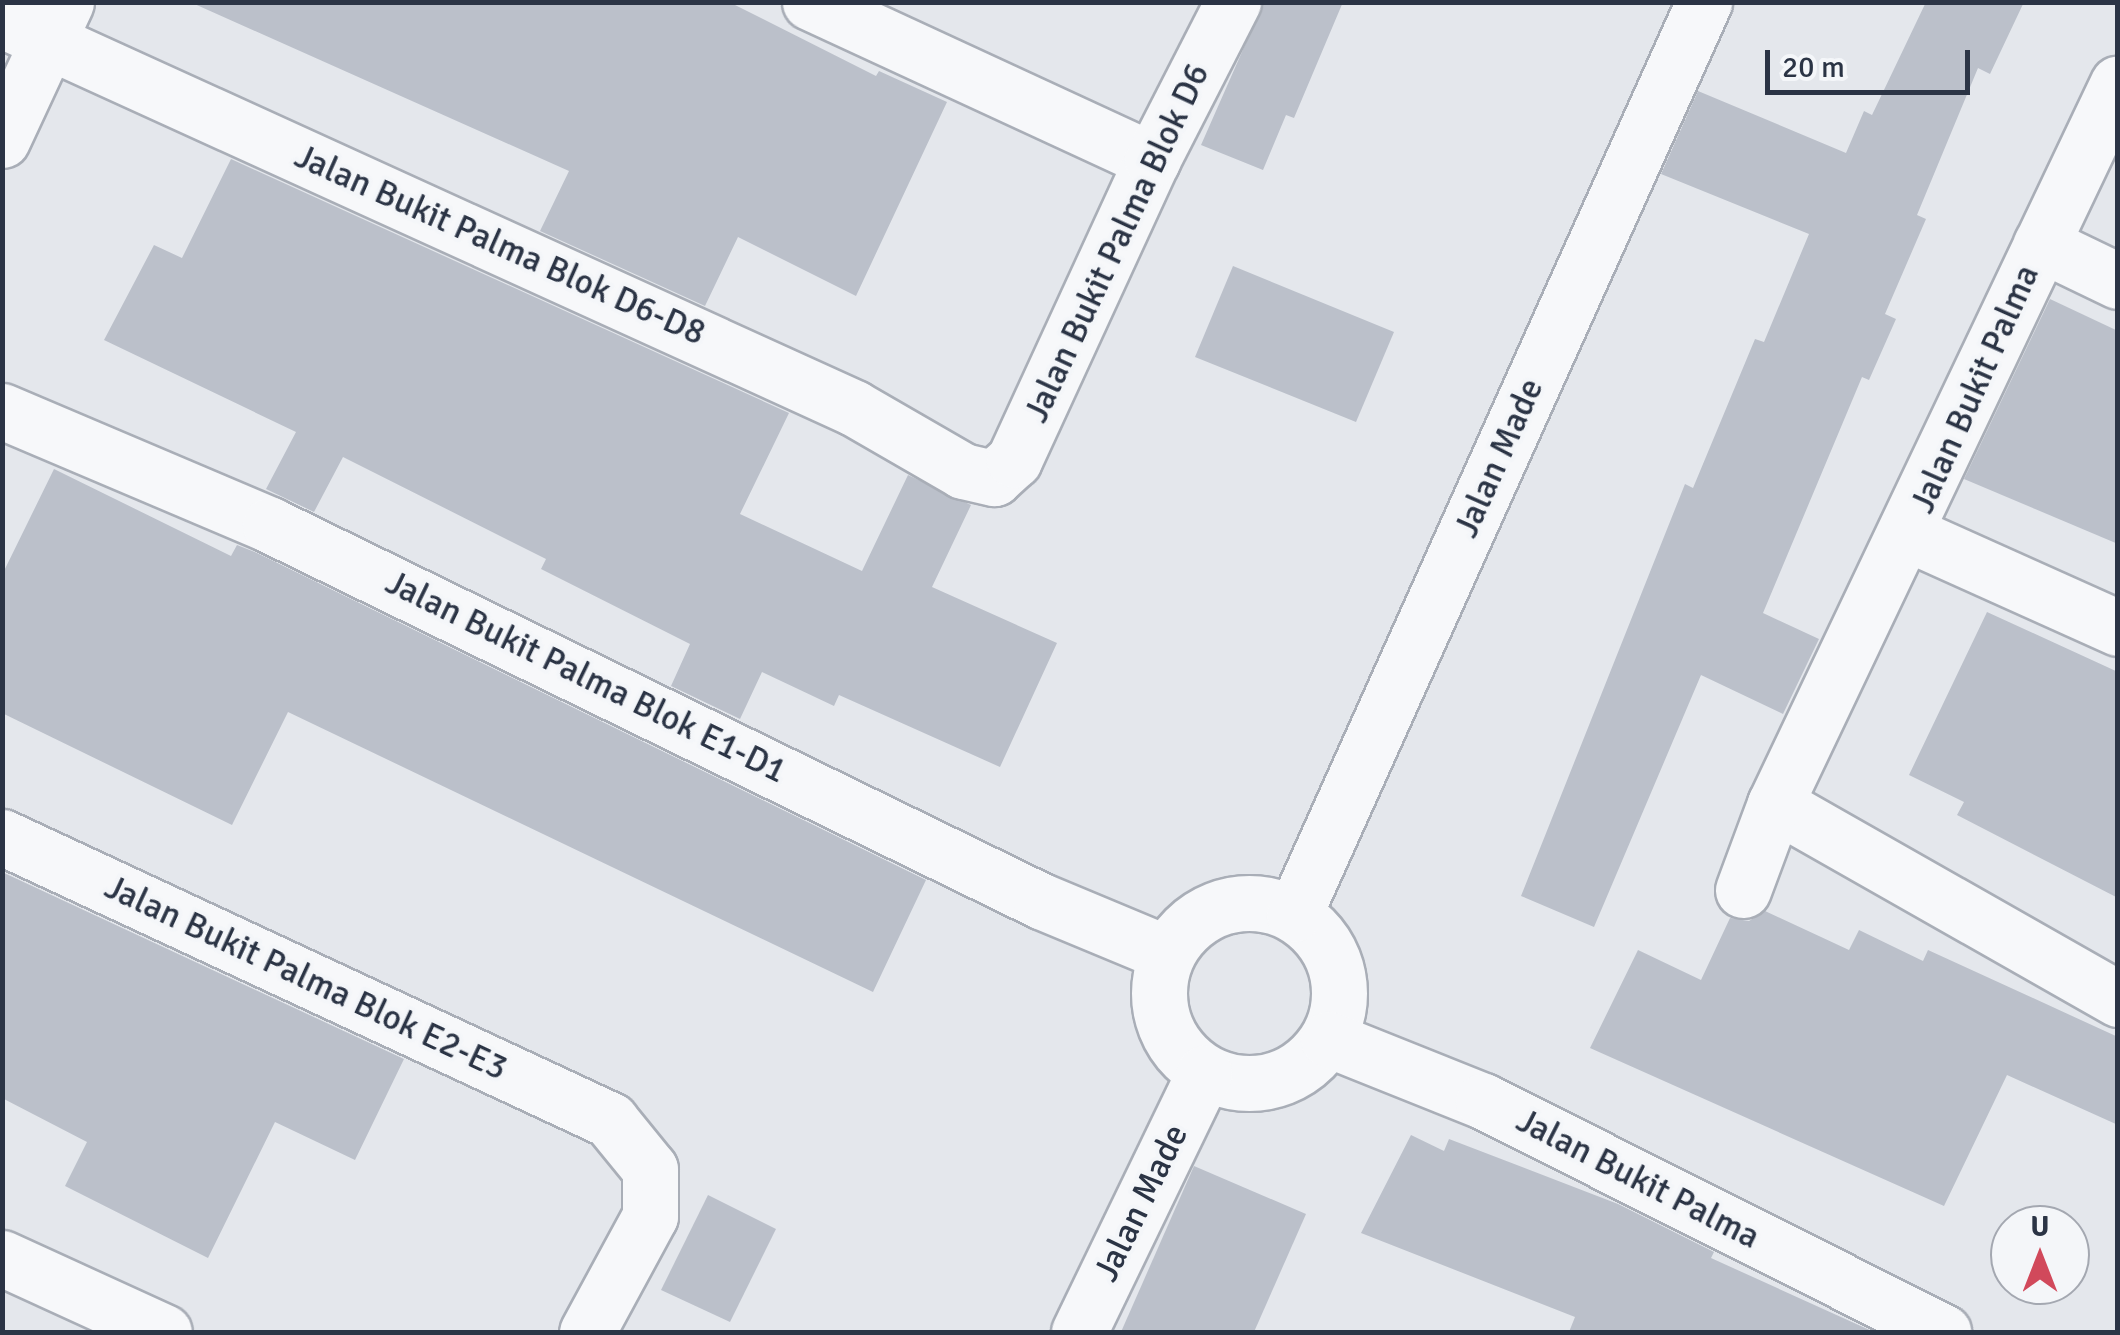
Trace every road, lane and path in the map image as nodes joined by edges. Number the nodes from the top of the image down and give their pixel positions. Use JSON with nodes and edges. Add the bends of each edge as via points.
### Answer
{"nodes":[{"id":1,"x":810,"y":2,"type":"edge"},
{"id":2,"x":1233,"y":2,"type":"edge"},
{"id":3,"x":1704,"y":2,"type":"edge"},
{"id":4,"x":39,"y":21,"type":"edge"},
{"id":5,"x":2118,"y":83,"type":"edge"},
{"id":6,"x":2,"y":140,"type":"edge"},
{"id":7,"x":1152,"y":160,"type":"junction"},
{"id":8,"x":2041,"y":244,"type":"junction"},
{"id":9,"x":2118,"y":281,"type":"edge"},
{"id":10,"x":2,"y":411,"type":"edge"},
{"id":11,"x":994,"y":478,"type":"joint"},
{"id":12,"x":1909,"y":534,"type":"junction"},
{"id":13,"x":2118,"y":628,"type":"edge"},
{"id":14,"x":1776,"y":804,"type":"junction"},
{"id":15,"x":2,"y":837,"type":"edge"},
{"id":16,"x":1743,"y":890,"type":"dead end"},
{"id":17,"x":1294,"y":914,"type":"junction"},
{"id":18,"x":1166,"y":953,"type":"junction"},
{"id":19,"x":2118,"y":999,"type":"edge"},
{"id":20,"x":1328,"y":1038,"type":"junction"},
{"id":21,"x":1204,"y":1072,"type":"junction"},
{"id":22,"x":2,"y":1258,"type":"edge"},
{"id":23,"x":164,"y":1332,"type":"edge"},
{"id":24,"x":587,"y":1332,"type":"edge"},
{"id":25,"x":1079,"y":1332,"type":"edge"},
{"id":26,"x":1942,"y":1332,"type":"edge"}],
"edges":[{"from":1,"to":7,"type":"street"},
{"from":2,"to":7,"type":"street","name":"Jalan Bukit Palma Blok D6"},
{"from":3,"to":17,"type":"street","name":"Jalan Made"},
{"from":4,"to":6,"type":"street"},
{"from":4,"to":11,"type":"street","name":"Jalan Bukit Palma Blok D6-D8","via":[[854,408],[964,471]]},
{"from":5,"to":8,"type":"street","name":"Jalan Bukit Palma"},
{"from":7,"to":11,"type":"street","name":"Jalan Bukit Palma Blok D6","via":[[1014,460]]},
{"from":8,"to":9,"type":"street","name":"Jalan Bukit Palma"},
{"from":8,"to":12,"type":"street","name":"Jalan Bukit Palma"},
{"from":10,"to":18,"type":"street","name":"Jalan Bukit Palma Blok E1-D1","via":[[270,525],[1042,900]]},
{"from":12,"to":13,"type":"street","name":"Jalan Bukit Palma"},
{"from":12,"to":14,"type":"street","name":"Jalan Bukit Palma"},
{"from":14,"to":16,"type":"street","name":"Jalan Bukit Palma"},
{"from":14,"to":19,"type":"street"},
{"from":15,"to":24,"type":"street","name":"Jalan Bukit Palma Blok E2-E3","via":[[610,1120],[650,1169],[650,1216]]},
{"from":17,"to":18,"type":"street","via":[[1260,903],[1224,906],[1193,922]]},
{"from":17,"to":20,"type":"street","via":[[1320,938],[1337,970],[1340,1005]]},
{"from":18,"to":21,"type":"street","via":[[1158,982],[1161,1018],[1177,1050]]},
{"from":20,"to":21,"type":"street","via":[[1306,1064],[1273,1080],[1238,1084]]},
{"from":20,"to":26,"type":"street","name":"Jalan Bukit Palma","via":[[1483,1101]]},
{"from":21,"to":25,"type":"street","name":"Jalan Made"},
{"from":22,"to":23,"type":"street"}]}
